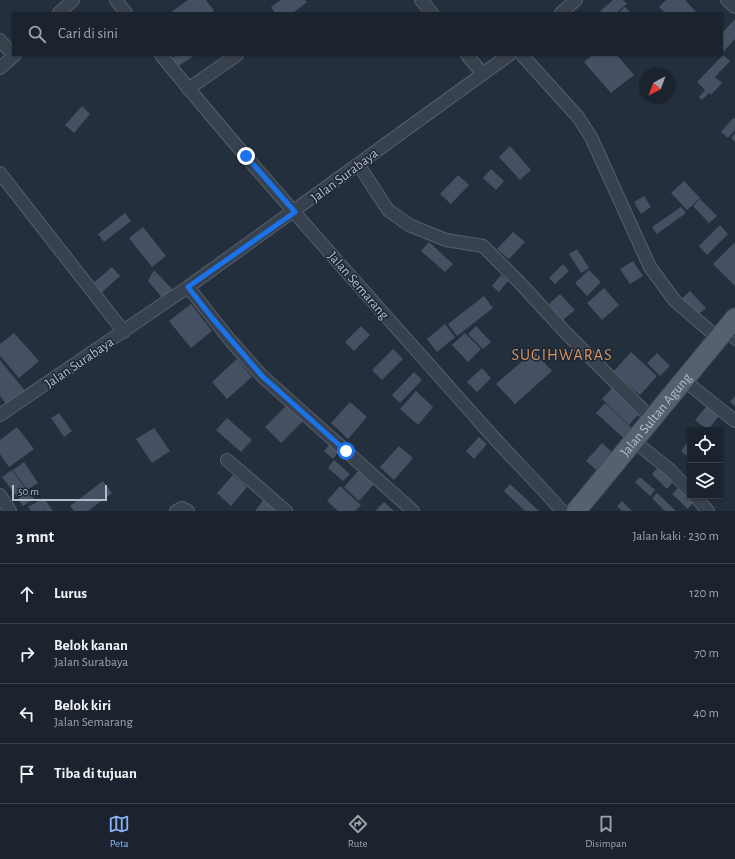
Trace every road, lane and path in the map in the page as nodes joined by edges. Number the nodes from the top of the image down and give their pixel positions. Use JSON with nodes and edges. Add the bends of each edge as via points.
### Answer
{"nodes":[{"id":1,"x":73,"y":0,"type":"edge"},
{"id":2,"x":116,"y":0,"type":"edge"},
{"id":3,"x":422,"y":0,"type":"edge"},
{"id":4,"x":576,"y":0,"type":"edge"},
{"id":5,"x":727,"y":0,"type":"edge"},
{"id":6,"x":735,"y":7,"type":"edge"},
{"id":7,"x":60,"y":12,"type":"edge"},
{"id":8,"x":125,"y":12,"type":"edge"},
{"id":9,"x":431,"y":12,"type":"edge"},
{"id":10,"x":561,"y":12,"type":"edge"},
{"id":11,"x":0,"y":40,"type":"edge"},
{"id":12,"x":12,"y":54,"type":"edge"},
{"id":13,"x":14,"y":56,"type":"edge"},
{"id":14,"x":162,"y":56,"type":"edge"},
{"id":15,"x":236,"y":56,"type":"edge"},
{"id":16,"x":468,"y":56,"type":"edge"},
{"id":17,"x":508,"y":56,"type":"edge"},
{"id":18,"x":523,"y":56,"type":"edge"},
{"id":19,"x":0,"y":68,"type":"edge"},
{"id":20,"x":483,"y":74,"type":"junction"},
{"id":21,"x":188,"y":88,"type":"junction"},
{"id":22,"x":358,"y":164,"type":"junction"},
{"id":23,"x":0,"y":173,"type":"edge"},
{"id":24,"x":295,"y":212,"type":"junction"},
{"id":25,"x":188,"y":287,"type":"junction"},
{"id":26,"x":124,"y":332,"type":"junction"},
{"id":27,"x":728,"y":333,"type":"edge"},
{"id":28,"x":685,"y":381,"type":"junction"},
{"id":29,"x":0,"y":415,"type":"edge"},
{"id":30,"x":652,"y":419,"type":"junction"},
{"id":31,"x":735,"y":421,"type":"edge"},
{"id":32,"x":634,"y":441,"type":"junction"},
{"id":33,"x":227,"y":460,"type":"dead end"},
{"id":34,"x":687,"y":488,"type":"edge"},
{"id":35,"x":0,"y":495,"type":"edge"},
{"id":36,"x":698,"y":499,"type":"edge"},
{"id":37,"x":10,"y":511,"type":"edge"},
{"id":38,"x":176,"y":511,"type":"edge"},
{"id":39,"x":188,"y":511,"type":"edge"},
{"id":40,"x":286,"y":511,"type":"edge"},
{"id":41,"x":413,"y":511,"type":"edge"},
{"id":42,"x":562,"y":511,"type":"edge"},
{"id":43,"x":576,"y":511,"type":"edge"},
{"id":44,"x":708,"y":511,"type":"edge"}],
"edges":[{"from":1,"to":7,"type":"street"},
{"from":2,"to":8,"type":"street"},
{"from":3,"to":9,"type":"street"},
{"from":4,"to":10,"type":"street"},
{"from":5,"to":6,"type":"street"},
{"from":11,"to":12,"type":"street"},
{"from":13,"to":19,"type":"street"},
{"from":14,"to":21,"type":"street","name":"Jalan Semarang"},
{"from":15,"to":21,"type":"street"},
{"from":16,"to":20,"type":"street"},
{"from":17,"to":20,"type":"street","name":"Jalan Surabaya"},
{"from":18,"to":27,"type":"street","via":[[578,117],[591,137],[650,267],[664,288],[675,301]]},
{"from":20,"to":22,"type":"street","name":"Jalan Surabaya"},
{"from":21,"to":24,"type":"street","name":"Jalan Semarang"},
{"from":22,"to":24,"type":"street","name":"Jalan Surabaya"},
{"from":22,"to":30,"type":"street","via":[[388,210],[409,226],[446,240],[483,246]]},
{"from":23,"to":26,"type":"street"},
{"from":24,"to":25,"type":"street","name":"Jalan Surabaya"},
{"from":24,"to":42,"type":"street","name":"Jalan Semarang"},
{"from":25,"to":26,"type":"street","name":"Jalan Surabaya"},
{"from":25,"to":41,"type":"street","via":[[262,376]]},
{"from":26,"to":29,"type":"street","name":"Jalan Surabaya"},
{"from":27,"to":28,"type":"main road","name":"Jalan Sultan Agung"},
{"from":28,"to":30,"type":"main road","name":"Jalan Sultan Agung"},
{"from":28,"to":31,"type":"street"},
{"from":30,"to":32,"type":"main road","name":"Jalan Sultan Agung"},
{"from":32,"to":34,"type":"street","via":[[670,470]]},
{"from":32,"to":43,"type":"main road","name":"Jalan Sultan Agung"},
{"from":33,"to":40,"type":"street"},
{"from":35,"to":37,"type":"street"},
{"from":36,"to":44,"type":"street"},
{"from":38,"to":39,"type":"street","via":[[182,508]]}]}
